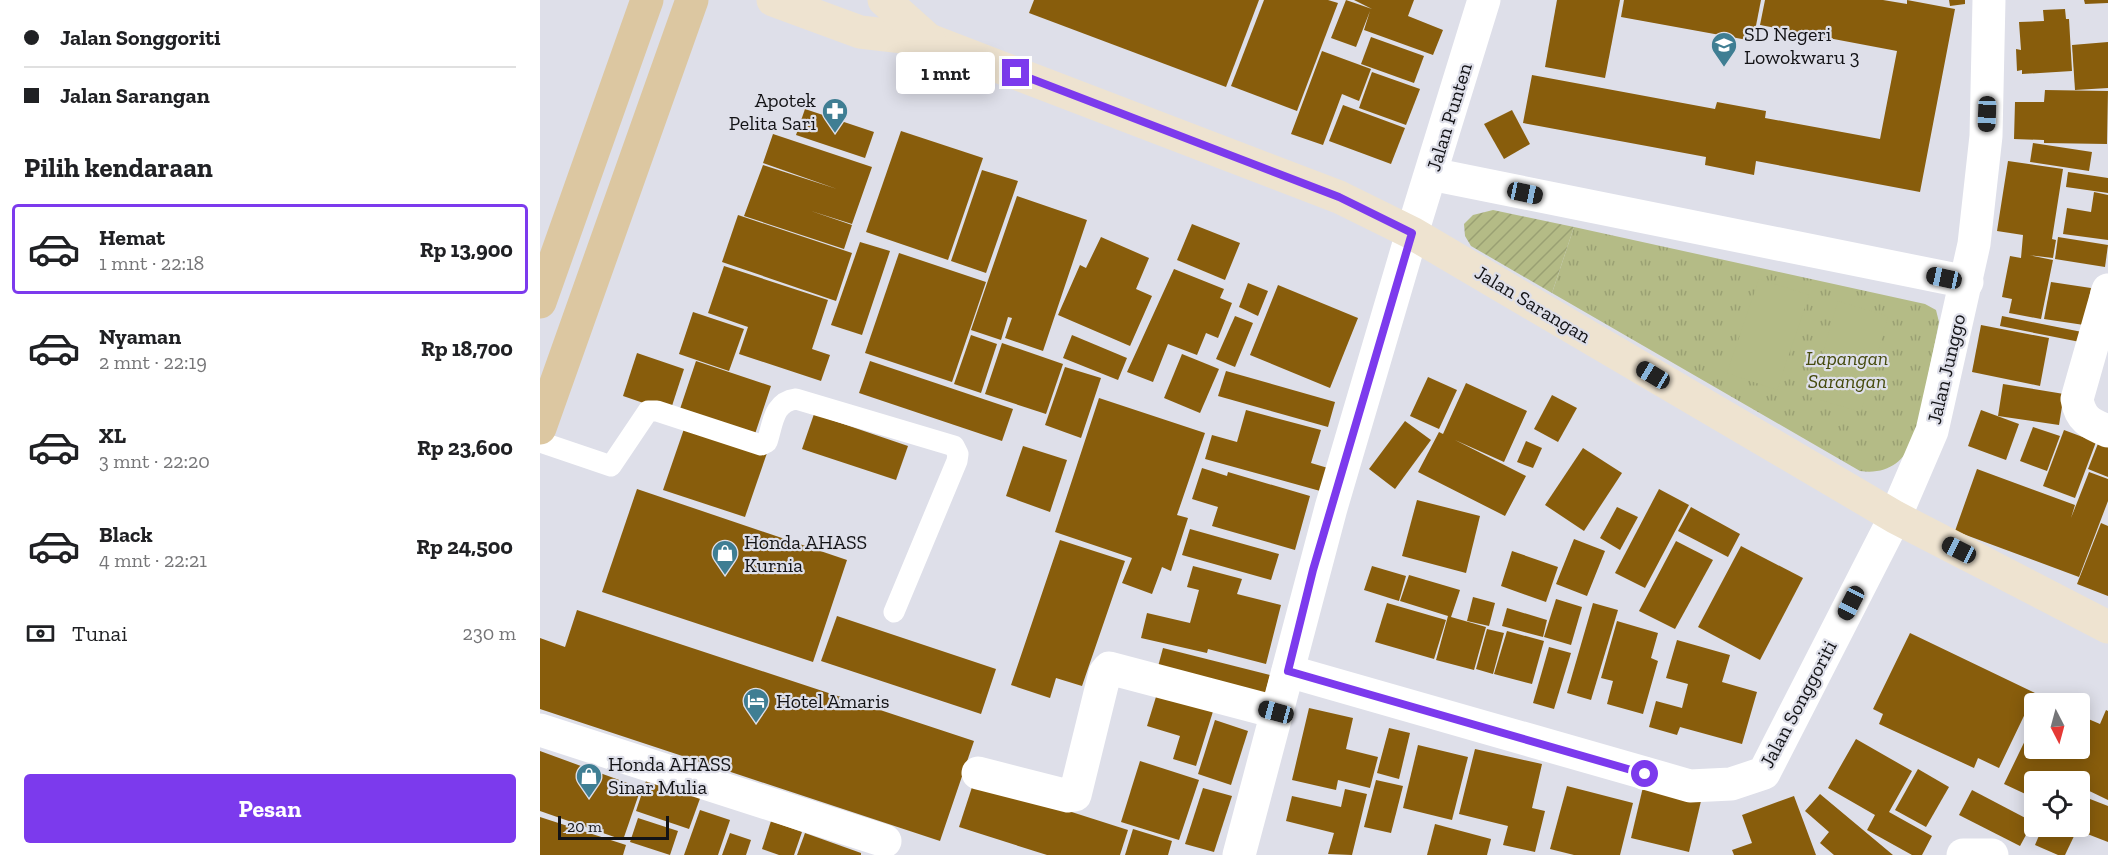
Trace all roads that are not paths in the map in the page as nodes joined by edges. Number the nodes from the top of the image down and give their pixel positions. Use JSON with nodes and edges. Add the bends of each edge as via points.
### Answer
{"nodes":[{"id":1,"x":647,"y":0,"type":"edge"},
{"id":2,"x":692,"y":0,"type":"edge"},
{"id":3,"x":773,"y":0,"type":"edge"},
{"id":4,"x":884,"y":0,"type":"edge"},
{"id":5,"x":1484,"y":0,"type":"edge"},
{"id":6,"x":1989,"y":0,"type":"edge"},
{"id":7,"x":929,"y":40,"type":"junction"},
{"id":8,"x":1431,"y":174,"type":"junction"},
{"id":9,"x":1412,"y":233,"type":"junction"},
{"id":10,"x":1967,"y":282,"type":"junction"},
{"id":11,"x":2108,"y":290,"type":"edge"},
{"id":12,"x":540,"y":302,"type":"edge"},
{"id":13,"x":540,"y":428,"type":"edge"},
{"id":14,"x":2108,"y":430,"type":"edge"},
{"id":15,"x":540,"y":442,"type":"edge"},
{"id":16,"x":1895,"y":517,"type":"junction"},
{"id":17,"x":894,"y":612,"type":"dead end"},
{"id":18,"x":2108,"y":627,"type":"edge"},
{"id":19,"x":1288,"y":671,"type":"junction"},
{"id":20,"x":1276,"y":712,"type":"junction"},
{"id":21,"x":540,"y":730,"type":"edge"},
{"id":22,"x":978,"y":773,"type":"dead end"},
{"id":23,"x":885,"y":842,"type":"dead end"},
{"id":24,"x":1239,"y":855,"type":"edge"},
{"id":25,"x":1963,"y":855,"type":"edge"},
{"id":26,"x":1992,"y":855,"type":"edge"}],
"edges":[{"from":1,"to":12,"type":"main road"},
{"from":2,"to":13,"type":"main road"},
{"from":3,"to":7,"type":"main road","name":"Jalan Sarangan","via":[[860,32]]},
{"from":4,"to":7,"type":"main road","name":"Jalan Sarangan"},
{"from":5,"to":8,"type":"street","name":"Jalan Punten"},
{"from":6,"to":10,"type":"street","name":"Jalan Junggo","via":[[1986,136]]},
{"from":7,"to":9,"type":"main road","name":"Jalan Sarangan","via":[[1339,197]]},
{"from":8,"to":9,"type":"street","name":"Jalan Punten"},
{"from":8,"to":10,"type":"street"},
{"from":9,"to":16,"type":"main road","name":"Jalan Sarangan"},
{"from":9,"to":19,"type":"street","via":[[1310,580]]},
{"from":10,"to":16,"type":"street","name":"Jalan Junggo","via":[[1932,431]]},
{"from":11,"to":14,"type":"street","via":[[2077,399],[2088,423]]},
{"from":15,"to":17,"type":"lane","via":[[611,465],[648,411],[657,411],[761,445],[767,442],[778,407],[785,400],[796,399],[954,446],[957,461]]},
{"from":16,"to":18,"type":"main road","name":"Jalan Sarangan"},
{"from":16,"to":19,"type":"street","name":"Jalan Songgoriti","via":[[1764,773],[1731,784],[1690,786]]},
{"from":19,"to":20,"type":"street"},
{"from":20,"to":22,"type":"street","via":[[1109,668],[1075,795]]},
{"from":20,"to":24,"type":"street"},
{"from":21,"to":23,"type":"street"},
{"from":25,"to":26,"type":"street"}]}
